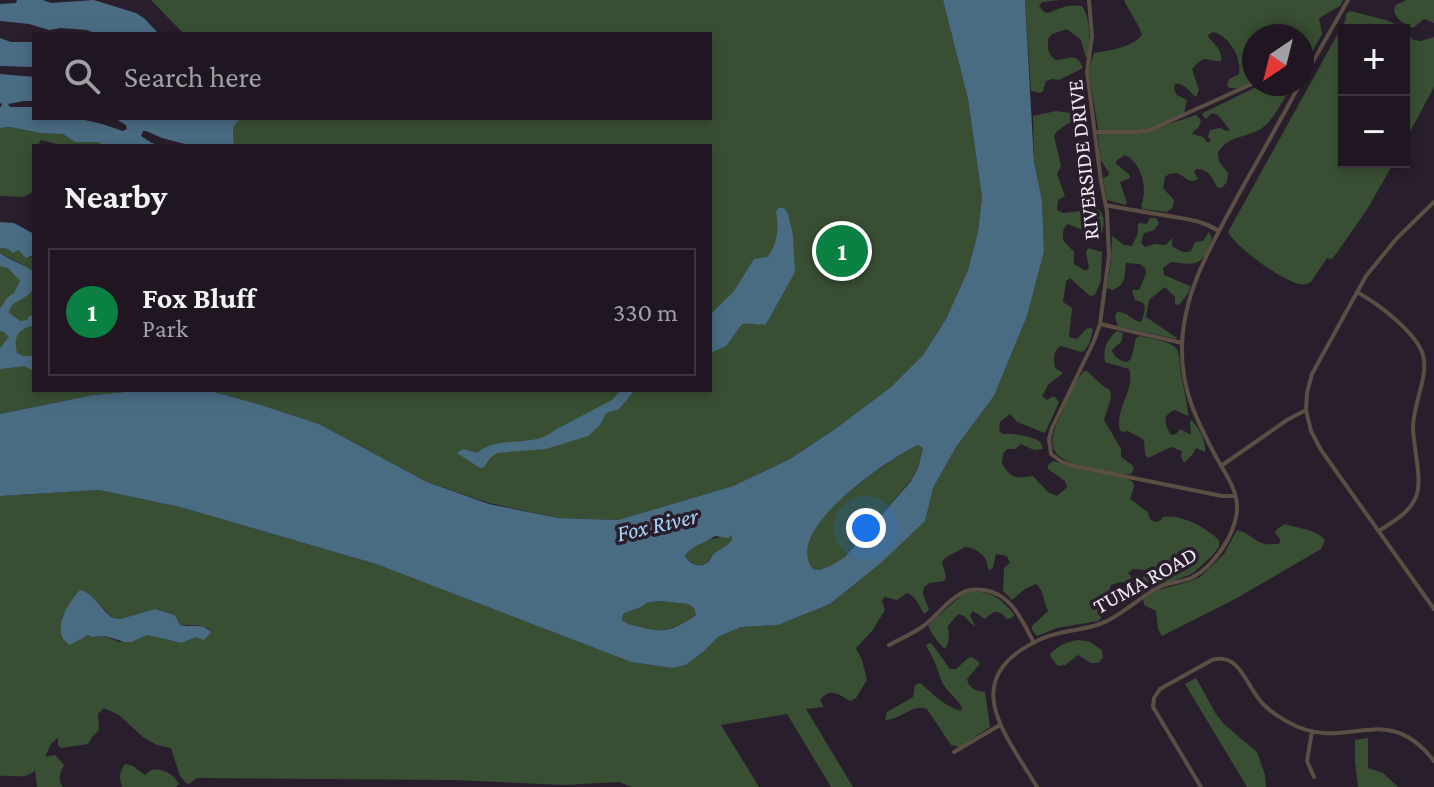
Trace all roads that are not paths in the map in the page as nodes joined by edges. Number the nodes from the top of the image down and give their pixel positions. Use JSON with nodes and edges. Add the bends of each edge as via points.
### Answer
{"nodes":[{"id":1,"x":1089,"y":0,"type":"edge"},
{"id":2,"x":1348,"y":0,"type":"edge"},
{"id":3,"x":1314,"y":59,"type":"edge"},
{"id":4,"x":1242,"y":88,"type":"edge"},
{"id":5,"x":1293,"y":96,"type":"edge"},
{"id":6,"x":1096,"y":132,"type":"junction"},
{"id":7,"x":1434,"y":202,"type":"edge"},
{"id":8,"x":1106,"y":205,"type":"junction"},
{"id":9,"x":1427,"y":208,"type":"junction"},
{"id":10,"x":1432,"y":214,"type":"edge"},
{"id":11,"x":1219,"y":231,"type":"junction"},
{"id":12,"x":1357,"y":292,"type":"junction"},
{"id":13,"x":1100,"y":324,"type":"junction"},
{"id":14,"x":1182,"y":343,"type":"junction"},
{"id":15,"x":1306,"y":410,"type":"junction"},
{"id":16,"x":1221,"y":466,"type":"junction"},
{"id":17,"x":1235,"y":496,"type":"junction"},
{"id":18,"x":1379,"y":531,"type":"junction"},
{"id":19,"x":1434,"y":609,"type":"edge"},
{"id":20,"x":1034,"y":643,"type":"junction"},
{"id":21,"x":889,"y":645,"type":"dead end"},
{"id":22,"x":1000,"y":725,"type":"junction"},
{"id":23,"x":1312,"y":731,"type":"junction"},
{"id":24,"x":954,"y":752,"type":"dead end"},
{"id":25,"x":1434,"y":761,"type":"edge"},
{"id":26,"x":1314,"y":777,"type":"dead end"},
{"id":27,"x":1037,"y":787,"type":"edge"},
{"id":28,"x":1201,"y":787,"type":"edge"}],
"edges":[{"from":1,"to":6,"type":"street","name":"RIVERSIDE DRIVE","via":[[1087,72]]},
{"from":2,"to":3,"type":"street"},
{"from":4,"to":6,"type":"street","via":[[1150,130]]},
{"from":5,"to":11,"type":"street"},
{"from":6,"to":8,"type":"street","name":"RIVERSIDE DRIVE"},
{"from":7,"to":9,"type":"street"},
{"from":8,"to":11,"type":"street","via":[[1191,219]]},
{"from":8,"to":13,"type":"street","name":"RIVERSIDE DRIVE","via":[[1109,256]]},
{"from":9,"to":10,"type":"street"},
{"from":9,"to":12,"type":"street","via":[[1380,258]]},
{"from":11,"to":14,"type":"street","via":[[1192,292]]},
{"from":12,"to":15,"type":"street","via":[[1312,374]]},
{"from":12,"to":18,"type":"street","via":[[1383,308],[1413,338],[1425,368],[1413,424],[1419,490],[1411,507]]},
{"from":13,"to":14,"type":"street"},
{"from":13,"to":17,"type":"street","name":"RIVERSIDE DRIVE","via":[[1052,428],[1051,454],[1074,466]]},
{"from":14,"to":16,"type":"street","via":[[1184,384]]},
{"from":15,"to":16,"type":"street"},
{"from":15,"to":18,"type":"street","via":[[1321,450]]},
{"from":16,"to":17,"type":"street"},
{"from":17,"to":20,"type":"street","name":"TUMA ROAD","via":[[1229,537],[1200,572],[1153,591],[1103,623]]},
{"from":18,"to":19,"type":"street"},
{"from":20,"to":21,"type":"street","via":[[1004,599],[992,591],[970,589]]},
{"from":20,"to":22,"type":"street","name":"TUMA ROAD","via":[[998,673],[992,690]]},
{"from":22,"to":24,"type":"street"},
{"from":22,"to":27,"type":"street","name":"TUMA ROAD"},
{"from":23,"to":25,"type":"street","via":[[1400,732]]},
{"from":23,"to":26,"type":"street","via":[[1307,761]]},
{"from":23,"to":28,"type":"street","via":[[1274,714],[1230,660],[1210,660],[1160,689],[1153,707]]}]}
